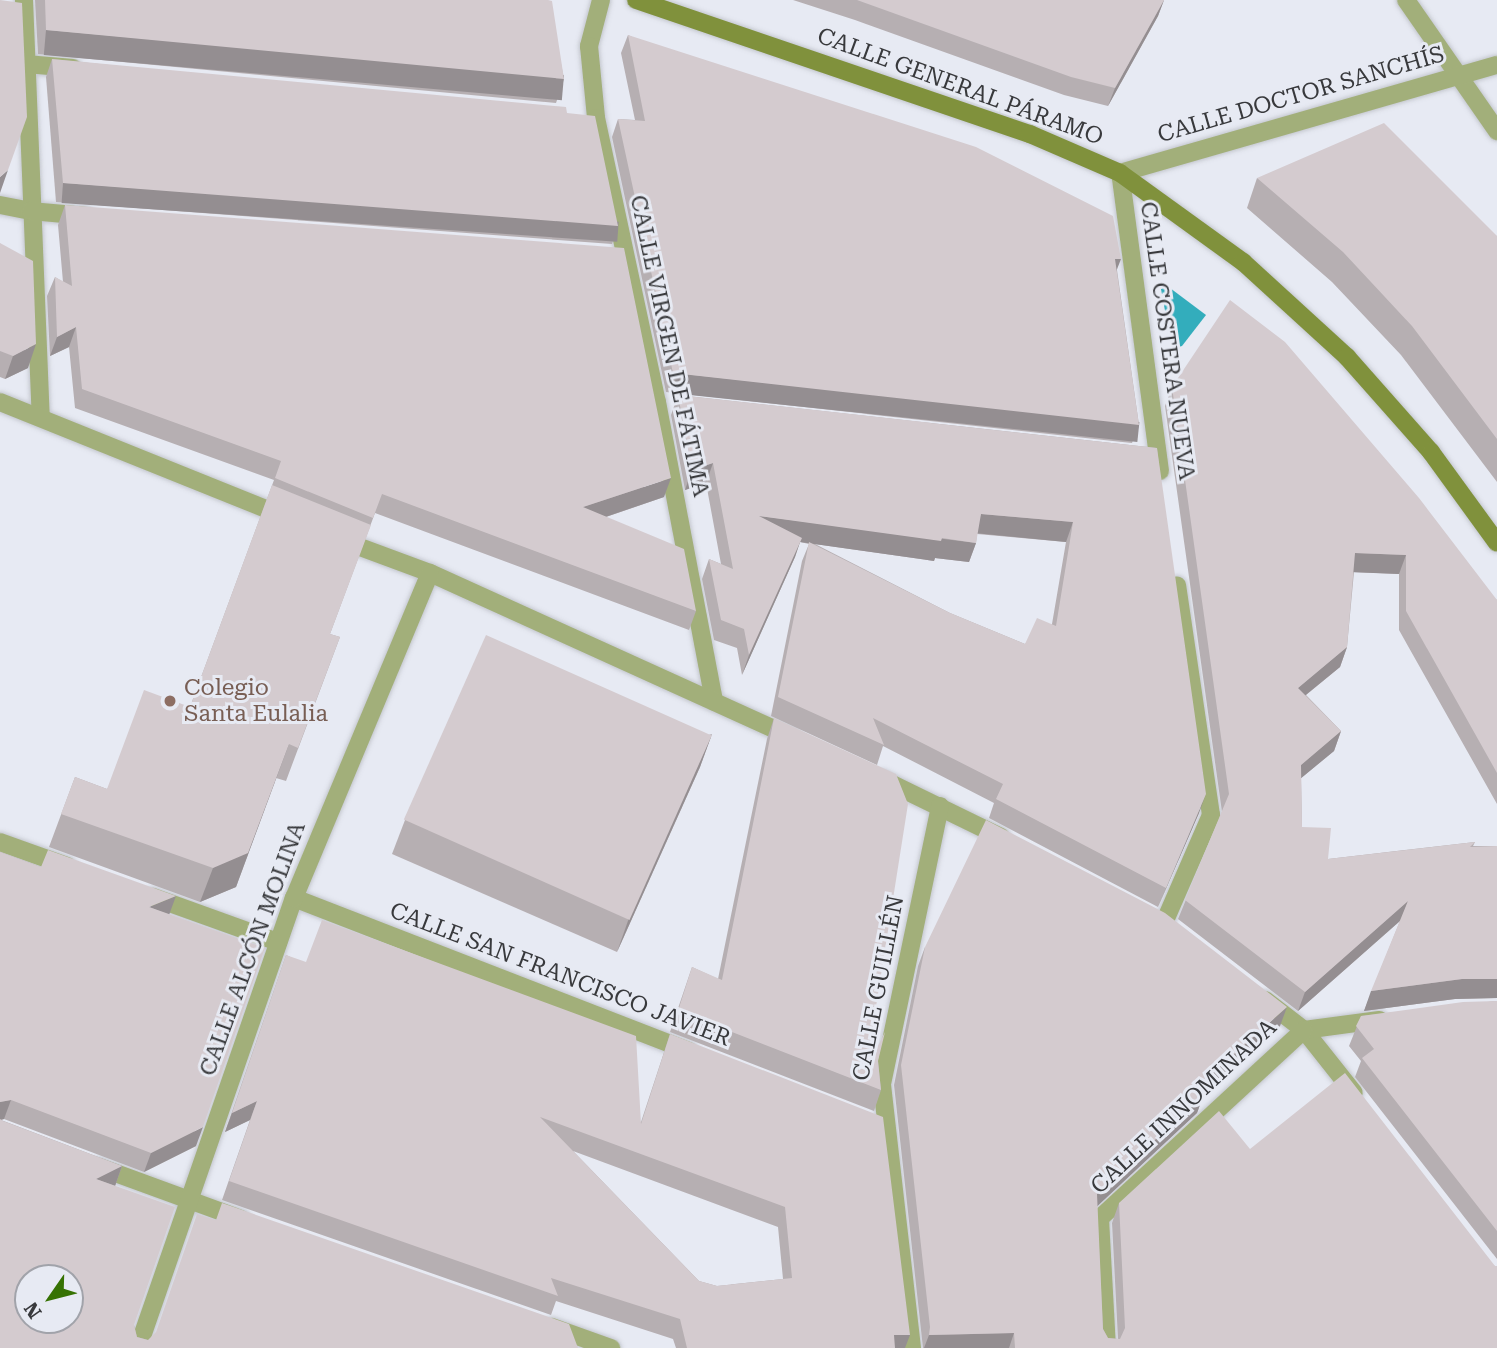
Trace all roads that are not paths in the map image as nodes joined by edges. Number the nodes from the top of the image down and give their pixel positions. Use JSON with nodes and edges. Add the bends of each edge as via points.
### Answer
{"nodes":[{"id":1,"x":601,"y":0,"type":"edge"},
{"id":2,"x":636,"y":0,"type":"edge"},
{"id":3,"x":1406,"y":0,"type":"edge"},
{"id":4,"x":20,"y":10,"type":"edge"},
{"id":5,"x":26,"y":64,"type":"junction"},
{"id":6,"x":1497,"y":65,"type":"edge"},
{"id":7,"x":96,"y":70,"type":"edge"},
{"id":8,"x":1458,"y":74,"type":"junction"},
{"id":9,"x":1497,"y":131,"type":"edge"},
{"id":10,"x":1120,"y":173,"type":"junction"},
{"id":11,"x":0,"y":205,"type":"edge"},
{"id":12,"x":31,"y":211,"type":"junction"},
{"id":13,"x":100,"y":217,"type":"edge"},
{"id":14,"x":0,"y":402,"type":"edge"},
{"id":15,"x":41,"y":416,"type":"junction"},
{"id":16,"x":1162,"y":484,"type":"edge"},
{"id":17,"x":1497,"y":543,"type":"edge"},
{"id":18,"x":1174,"y":567,"type":"edge"},
{"id":19,"x":430,"y":573,"type":"junction"},
{"id":20,"x":714,"y":702,"type":"junction"},
{"id":21,"x":814,"y":748,"type":"edge"},
{"id":22,"x":864,"y":771,"type":"edge"},
{"id":23,"x":940,"y":806,"type":"junction"},
{"id":24,"x":0,"y":842,"type":"edge"},
{"id":25,"x":1023,"y":849,"type":"edge"},
{"id":26,"x":89,"y":874,"type":"edge"},
{"id":27,"x":139,"y":892,"type":"edge"},
{"id":28,"x":294,"y":898,"type":"junction"},
{"id":29,"x":1164,"y":923,"type":"edge"},
{"id":30,"x":278,"y":942,"type":"junction"},
{"id":31,"x":1250,"y":989,"type":"edge"},
{"id":32,"x":1400,"y":1017,"type":"edge"},
{"id":33,"x":1304,"y":1030,"type":"junction"},
{"id":34,"x":706,"y":1058,"type":"edge"},
{"id":35,"x":1363,"y":1105,"type":"edge"},
{"id":36,"x":76,"y":1158,"type":"edge"},
{"id":37,"x":189,"y":1201,"type":"junction"},
{"id":38,"x":255,"y":1224,"type":"edge"},
{"id":39,"x":532,"y":1321,"type":"edge"},
{"id":40,"x":138,"y":1348,"type":"edge"},
{"id":41,"x":611,"y":1348,"type":"edge"},
{"id":42,"x":912,"y":1348,"type":"edge"},
{"id":43,"x":1107,"y":1348,"type":"edge"}],
"edges":[{"from":1,"to":20,"type":"street","name":"CALLE VIRGEN DE FÁTIMA","via":[[589,46],[589,117],[620,257],[664,403]]},
{"from":2,"to":10,"type":"street","name":"CALLE GENERAL PÁRAMO","via":[[1030,134]]},
{"from":3,"to":8,"type":"street"},
{"from":4,"to":5,"type":"street"},
{"from":5,"to":7,"type":"street"},
{"from":5,"to":12,"type":"street"},
{"from":6,"to":8,"type":"street","name":"CALLE DOCTOR SANCHÍS"},
{"from":8,"to":9,"type":"street"},
{"from":8,"to":10,"type":"street","name":"CALLE DOCTOR SANCHÍS"},
{"from":10,"to":16,"type":"street","name":"CALLE COSTERA NUEVA","via":[[1151,456]]},
{"from":10,"to":17,"type":"street","name":"CALLE GENERAL PÁRAMO","via":[[1243,262],[1347,357],[1431,452]]},
{"from":11,"to":12,"type":"street"},
{"from":12,"to":13,"type":"street"},
{"from":12,"to":15,"type":"street"},
{"from":14,"to":15,"type":"street"},
{"from":15,"to":19,"type":"street"},
{"from":18,"to":29,"type":"street","via":[[1211,815]]},
{"from":19,"to":20,"type":"street"},
{"from":19,"to":28,"type":"street","name":"CALLE ALCÓN MOLINA"},
{"from":20,"to":21,"type":"street"},
{"from":22,"to":23,"type":"street"},
{"from":23,"to":25,"type":"street"},
{"from":23,"to":42,"type":"street","name":"CALLE GUILLÉN","via":[[882,1084],[880,1126]]},
{"from":24,"to":26,"type":"street"},
{"from":27,"to":30,"type":"street"},
{"from":28,"to":30,"type":"street","name":"CALLE ALCÓN MOLINA"},
{"from":28,"to":34,"type":"street","name":"CALLE SAN FRANCISCO JAVIER"},
{"from":30,"to":37,"type":"street","name":"CALLE ALCÓN MOLINA"},
{"from":31,"to":33,"type":"street"},
{"from":32,"to":33,"type":"street"},
{"from":33,"to":35,"type":"street"},
{"from":33,"to":43,"type":"street","name":"CALLE INNOMINADA","via":[[1100,1218]]},
{"from":36,"to":37,"type":"street"},
{"from":37,"to":38,"type":"street"},
{"from":37,"to":40,"type":"street","name":"CALLE ALCÓN MOLINA"},
{"from":39,"to":41,"type":"street"}]}
